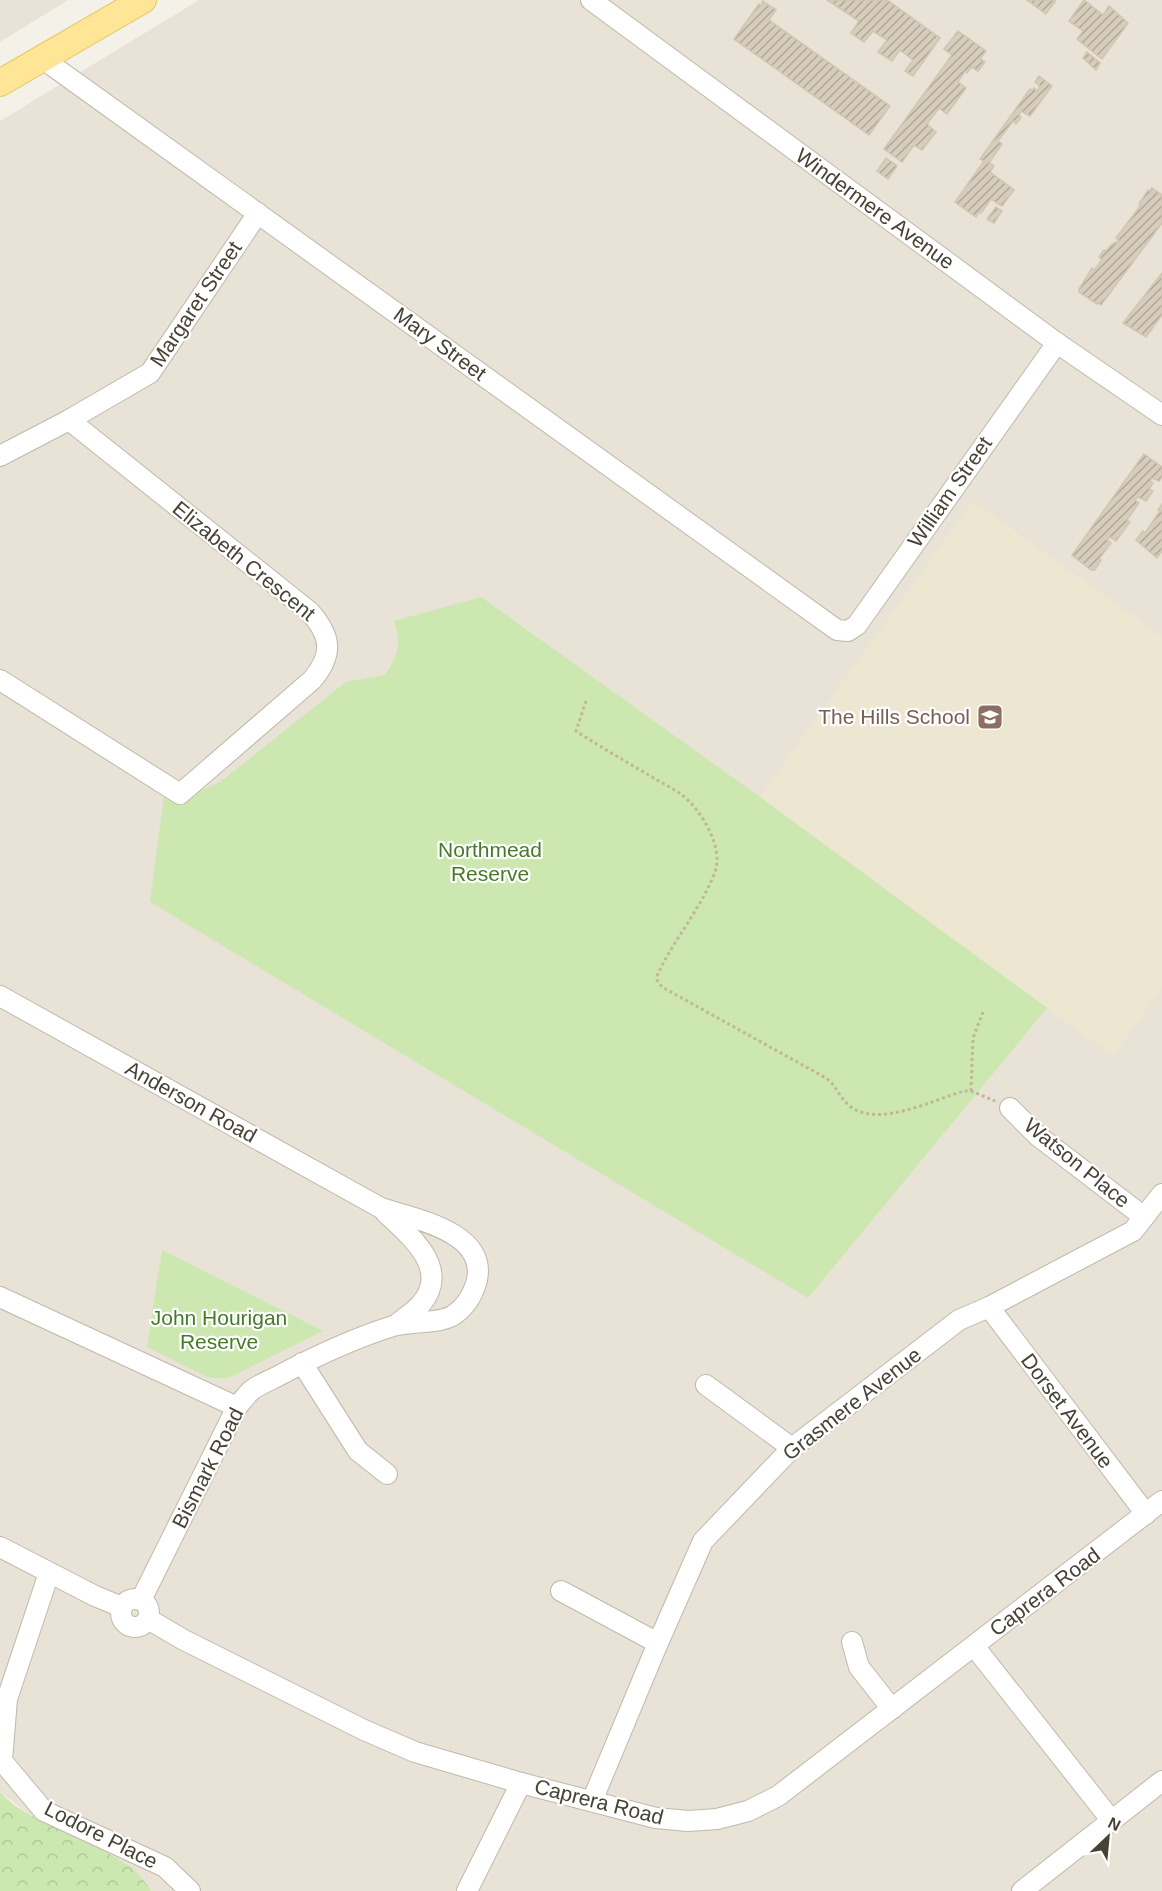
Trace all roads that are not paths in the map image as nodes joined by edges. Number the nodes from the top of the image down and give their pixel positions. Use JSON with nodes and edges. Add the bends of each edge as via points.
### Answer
{"nodes":[{"id":1,"x":143,"y":0,"type":"edge"},
{"id":2,"x":591,"y":0,"type":"edge"},
{"id":3,"x":43,"y":59,"type":"junction"},
{"id":4,"x":0,"y":83,"type":"edge"},
{"id":5,"x":258,"y":213,"type":"junction"},
{"id":6,"x":1057,"y":342,"type":"junction"},
{"id":7,"x":1162,"y":415,"type":"edge"},
{"id":8,"x":69,"y":420,"type":"junction"},
{"id":9,"x":0,"y":456,"type":"edge"},
{"id":10,"x":837,"y":630,"type":"joint"},
{"id":11,"x":0,"y":680,"type":"edge"},
{"id":12,"x":0,"y":996,"type":"edge"},
{"id":13,"x":1010,"y":1108,"type":"road end"},
{"id":14,"x":1162,"y":1194,"type":"edge"},
{"id":15,"x":381,"y":1208,"type":"junction"},
{"id":16,"x":1144,"y":1217,"type":"junction"},
{"id":17,"x":0,"y":1297,"type":"edge"},
{"id":18,"x":988,"y":1307,"type":"junction"},
{"id":19,"x":395,"y":1326,"type":"junction"},
{"id":20,"x":302,"y":1363,"type":"junction"},
{"id":21,"x":706,"y":1385,"type":"dead end"},
{"id":22,"x":237,"y":1407,"type":"junction"},
{"id":23,"x":792,"y":1448,"type":"junction"},
{"id":24,"x":387,"y":1473,"type":"dead end"},
{"id":25,"x":1162,"y":1502,"type":"edge"},
{"id":26,"x":1146,"y":1514,"type":"junction"},
{"id":27,"x":0,"y":1547,"type":"edge"},
{"id":28,"x":49,"y":1573,"type":"junction"},
{"id":29,"x":561,"y":1591,"type":"dead end"},
{"id":30,"x":141,"y":1600,"type":"junction"},
{"id":31,"x":122,"y":1607,"type":"junction"},
{"id":32,"x":148,"y":1619,"type":"junction"},
{"id":33,"x":852,"y":1642,"type":"dead end"},
{"id":34,"x":658,"y":1643,"type":"junction"},
{"id":35,"x":974,"y":1646,"type":"junction"},
{"id":36,"x":892,"y":1709,"type":"junction"},
{"id":37,"x":1162,"y":1781,"type":"edge"},
{"id":38,"x":520,"y":1783,"type":"junction"},
{"id":39,"x":592,"y":1801,"type":"junction"},
{"id":40,"x":1112,"y":1821,"type":"junction"},
{"id":41,"x":190,"y":1891,"type":"edge"},
{"id":42,"x":467,"y":1891,"type":"edge"},
{"id":43,"x":1022,"y":1891,"type":"edge"}],
"edges":[{"from":1,"to":3,"type":"main road"},
{"from":2,"to":6,"type":"street","name":"Windermere Avenue"},
{"from":3,"to":4,"type":"main road"},
{"from":3,"to":5,"type":"street","name":"Mary Street"},
{"from":5,"to":8,"type":"street","name":"Margaret Street","via":[[150,373]]},
{"from":5,"to":10,"type":"street","name":"Mary Street"},
{"from":6,"to":7,"type":"street","name":"Windermere Avenue"},
{"from":6,"to":10,"type":"street","name":"William Street","via":[[857,625],[848,631]]},
{"from":8,"to":9,"type":"street","name":"Margaret Street"},
{"from":8,"to":11,"type":"street","name":"Elizabeth Crescent","via":[[310,612],[325,633],[327,656],[312,680],[180,794]]},
{"from":12,"to":15,"type":"street","name":"Anderson Road"},
{"from":13,"to":16,"type":"street","name":"Watson Place","via":[[1038,1136]]},
{"from":14,"to":16,"type":"street","name":"Grasmere Avenue"},
{"from":15,"to":19,"type":"street","name":"Anderson Road","via":[[417,1243],[431,1267],[431,1284],[425,1298]]},
{"from":15,"to":19,"type":"street","name":"Anderson Road","via":[[447,1232],[463,1241],[477,1260],[475,1287],[460,1310],[449,1318]]},
{"from":16,"to":18,"type":"street","name":"Grasmere Avenue","via":[[1133,1230]]},
{"from":17,"to":22,"type":"street"},
{"from":18,"to":23,"type":"street","name":"Grasmere Avenue","via":[[958,1320]]},
{"from":18,"to":26,"type":"street","name":"Dorset Avenue"},
{"from":19,"to":20,"type":"street","name":"Anderson Road"},
{"from":20,"to":22,"type":"street","name":"Bismark Road","via":[[252,1390]]},
{"from":20,"to":24,"type":"street","via":[[358,1451]]},
{"from":21,"to":23,"type":"street"},
{"from":22,"to":30,"type":"street","name":"Bismark Road"},
{"from":23,"to":34,"type":"street","name":"Grasmere Avenue","via":[[703,1541]]},
{"from":25,"to":26,"type":"street","name":"Caprera Road"},
{"from":26,"to":35,"type":"street","name":"Caprera Road"},
{"from":27,"to":28,"type":"street"},
{"from":28,"to":31,"type":"street"},
{"from":28,"to":41,"type":"street","name":"Lodore Place","via":[[7,1699],[3,1761],[44,1811],[165,1867]]},
{"from":29,"to":34,"type":"street"},
{"from":30,"to":31,"type":"street","via":[[130,1599]]},
{"from":30,"to":32,"type":"street","via":[[149,1608]]},
{"from":31,"to":32,"type":"street","via":[[121,1618],[129,1626],[140,1626]]},
{"from":32,"to":38,"type":"street","name":"Caprera Road","via":[[364,1730],[415,1752]]},
{"from":33,"to":36,"type":"street","via":[[860,1667]]},
{"from":34,"to":39,"type":"street","name":"Grasmere Avenue"},
{"from":35,"to":36,"type":"street","name":"Caprera Road"},
{"from":35,"to":40,"type":"street"},
{"from":36,"to":39,"type":"street","name":"Caprera Road","via":[[778,1796],[748,1811],[688,1821],[656,1818]]},
{"from":37,"to":40,"type":"street"},
{"from":38,"to":39,"type":"street","name":"Caprera Road"},
{"from":38,"to":42,"type":"street"},
{"from":40,"to":43,"type":"street"}]}
